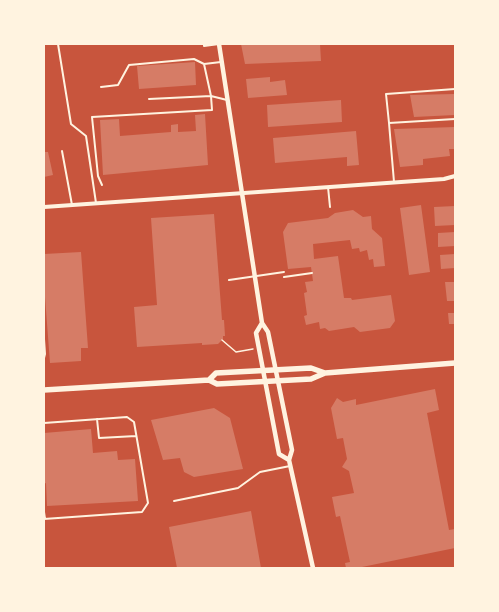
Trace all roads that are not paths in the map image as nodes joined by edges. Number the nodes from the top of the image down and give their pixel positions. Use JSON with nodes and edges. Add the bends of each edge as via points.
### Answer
{"nodes":[{"id":1,"x":58,"y":44,"type":"edge"},
{"id":2,"x":204,"y":44,"type":"edge"},
{"id":3,"x":219,"y":44,"type":"edge"},
{"id":4,"x":222,"y":62,"type":"junction"},
{"id":5,"x":204,"y":64,"type":"junction"},
{"id":6,"x":101,"y":87,"type":"dead end"},
{"id":7,"x":455,"y":89,"type":"edge"},
{"id":8,"x":211,"y":96,"type":"junction"},
{"id":9,"x":149,"y":99,"type":"dead end"},
{"id":10,"x":228,"y":100,"type":"junction"},
{"id":11,"x":455,"y":119,"type":"edge"},
{"id":12,"x":389,"y":123,"type":"junction"},
{"id":13,"x":62,"y":151,"type":"dead end"},
{"id":14,"x":455,"y":176,"type":"edge"},
{"id":15,"x":394,"y":182,"type":"junction"},
{"id":16,"x":102,"y":185,"type":"dead end"},
{"id":17,"x":328,"y":187,"type":"junction"},
{"id":18,"x":242,"y":192,"type":"junction"},
{"id":19,"x":96,"y":203,"type":"junction"},
{"id":20,"x":72,"y":205,"type":"junction"},
{"id":21,"x":44,"y":207,"type":"edge"},
{"id":22,"x":330,"y":207,"type":"dead end"},
{"id":23,"x":284,"y":272,"type":"dead end"},
{"id":24,"x":312,"y":274,"type":"dead end"},
{"id":25,"x":255,"y":277,"type":"junction"},
{"id":26,"x":284,"y":277,"type":"dead end"},
{"id":27,"x":229,"y":280,"type":"dead end"},
{"id":28,"x":262,"y":323,"type":"junction"},
{"id":29,"x":44,"y":339,"type":"edge"},
{"id":30,"x":44,"y":358,"type":"edge"},
{"id":31,"x":455,"y":363,"type":"edge"},
{"id":32,"x":263,"y":370,"type":"junction"},
{"id":33,"x":275,"y":370,"type":"junction"},
{"id":34,"x":325,"y":373,"type":"junction"},
{"id":35,"x":209,"y":380,"type":"junction"},
{"id":36,"x":278,"y":381,"type":"junction"},
{"id":37,"x":266,"y":382,"type":"junction"},
{"id":38,"x":44,"y":390,"type":"edge"},
{"id":39,"x":98,"y":419,"type":"junction"},
{"id":40,"x":44,"y":423,"type":"edge"},
{"id":41,"x":136,"y":436,"type":"junction"},
{"id":42,"x":289,"y":460,"type":"junction"},
{"id":43,"x":290,"y":466,"type":"junction"},
{"id":44,"x":174,"y":501,"type":"dead end"},
{"id":45,"x":44,"y":512,"type":"edge"},
{"id":46,"x":44,"y":519,"type":"edge"},
{"id":47,"x":313,"y":568,"type":"edge"}],
"edges":[{"from":1,"to":19,"type":"lane","via":[[71,124],[86,136]]},
{"from":2,"to":3,"type":"lane"},
{"from":3,"to":4,"type":"street"},
{"from":4,"to":5,"type":"lane"},
{"from":4,"to":10,"type":"street"},
{"from":5,"to":6,"type":"lane","via":[[194,60],[129,65],[118,85]]},
{"from":5,"to":8,"type":"lane"},
{"from":7,"to":12,"type":"lane","via":[[386,94]]},
{"from":8,"to":9,"type":"lane"},
{"from":8,"to":10,"type":"lane"},
{"from":8,"to":16,"type":"lane","via":[[212,110],[92,117],[98,176]]},
{"from":10,"to":18,"type":"street"},
{"from":11,"to":12,"type":"lane"},
{"from":12,"to":15,"type":"lane"},
{"from":13,"to":20,"type":"lane"},
{"from":14,"to":15,"type":"street"},
{"from":15,"to":17,"type":"street"},
{"from":17,"to":18,"type":"street"},
{"from":17,"to":22,"type":"lane"},
{"from":18,"to":19,"type":"street"},
{"from":18,"to":25,"type":"street"},
{"from":19,"to":20,"type":"street"},
{"from":20,"to":21,"type":"street"},
{"from":23,"to":25,"type":"lane"},
{"from":24,"to":26,"type":"lane"},
{"from":25,"to":27,"type":"lane"},
{"from":25,"to":28,"type":"street"},
{"from":28,"to":32,"type":"street","via":[[256,333]]},
{"from":28,"to":33,"type":"street","via":[[268,332]]},
{"from":29,"to":30,"type":"lane"},
{"from":31,"to":34,"type":"main road"},
{"from":32,"to":33,"type":"main road"},
{"from":32,"to":35,"type":"main road","via":[[216,373]]},
{"from":32,"to":37,"type":"street"},
{"from":33,"to":34,"type":"main road","via":[[311,368]]},
{"from":33,"to":36,"type":"street"},
{"from":34,"to":36,"type":"main road","via":[[311,379]]},
{"from":35,"to":37,"type":"main road","via":[[217,384]]},
{"from":35,"to":38,"type":"main road"},
{"from":36,"to":37,"type":"main road"},
{"from":36,"to":42,"type":"street","via":[[292,450]]},
{"from":37,"to":42,"type":"street","via":[[279,454]]},
{"from":39,"to":40,"type":"lane"},
{"from":39,"to":41,"type":"lane","via":[[127,417],[134,422]]},
{"from":39,"to":41,"type":"lane","via":[[99,438]]},
{"from":41,"to":46,"type":"lane","via":[[148,503],[142,512]]},
{"from":42,"to":43,"type":"street"},
{"from":43,"to":44,"type":"lane","via":[[260,472],[238,488]]},
{"from":43,"to":47,"type":"street"},
{"from":45,"to":46,"type":"lane"}]}
